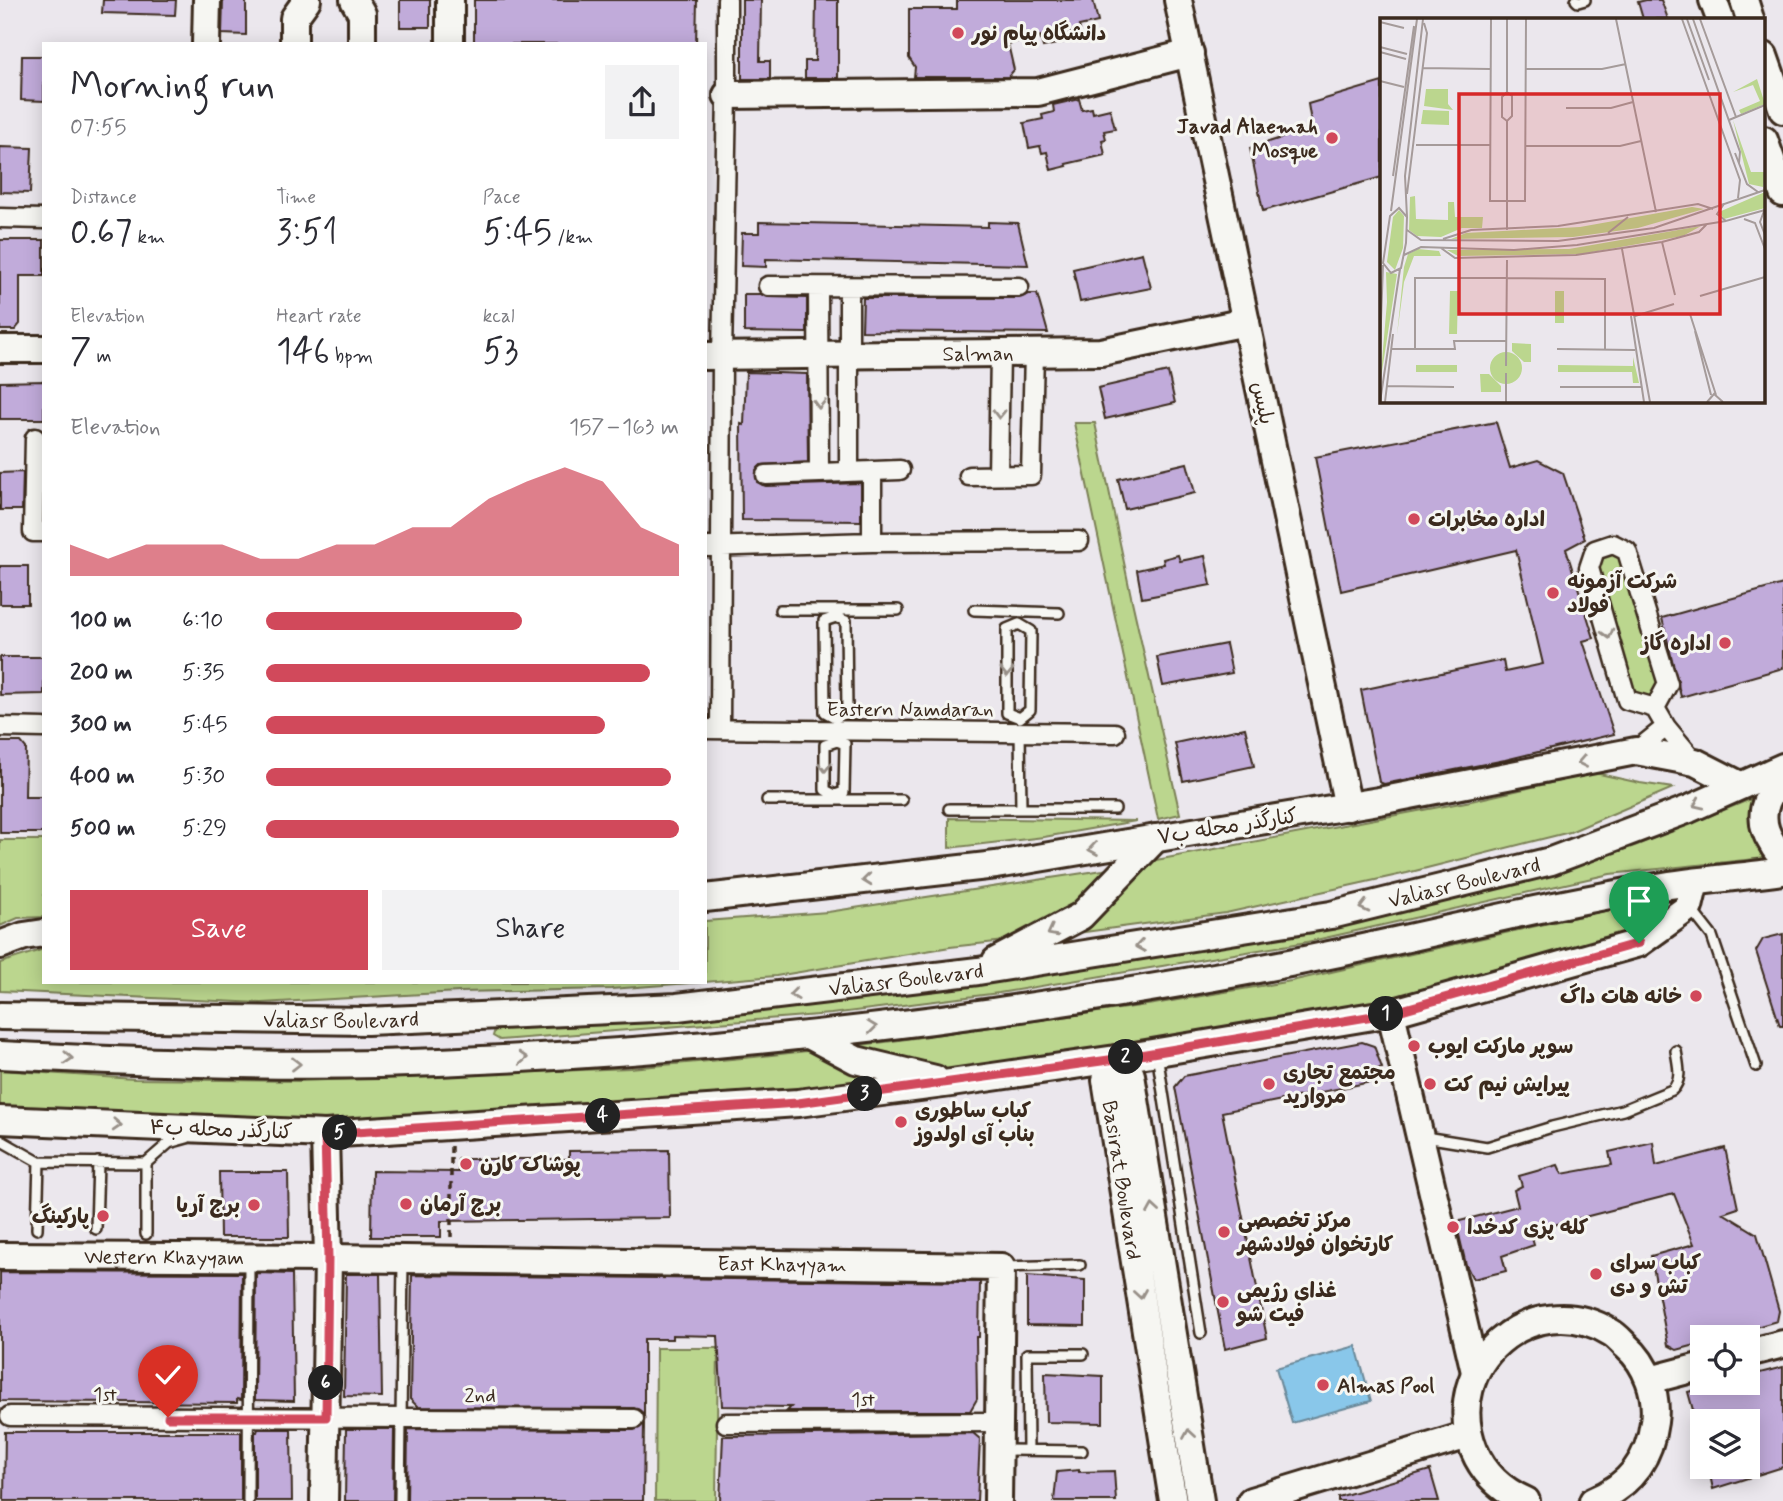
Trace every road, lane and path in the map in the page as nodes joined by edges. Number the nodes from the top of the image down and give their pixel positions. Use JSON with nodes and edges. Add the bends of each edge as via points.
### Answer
{"nodes":[{"id":1,"x":207,"y":0,"type":"edge"},
{"id":2,"x":307,"y":0,"type":"edge"},
{"id":3,"x":354,"y":0,"type":"edge"},
{"id":4,"x":450,"y":0,"type":"edge"},
{"id":5,"x":727,"y":0,"type":"edge"},
{"id":6,"x":1178,"y":0,"type":"edge"},
{"id":7,"x":1576,"y":0,"type":"edge"},
{"id":8,"x":1585,"y":0,"type":"edge"},
{"id":9,"x":1713,"y":0,"type":"edge"},
{"id":10,"x":1744,"y":0,"type":"edge"},
{"id":11,"x":1720,"y":18,"type":"edge"},
{"id":12,"x":1751,"y":18,"type":"edge"},
{"id":13,"x":206,"y":42,"type":"edge"},
{"id":14,"x":294,"y":42,"type":"edge"},
{"id":15,"x":362,"y":42,"type":"edge"},
{"id":16,"x":450,"y":42,"type":"edge"},
{"id":17,"x":1190,"y":53,"type":"junction"},
{"id":18,"x":1766,"y":62,"type":"edge"},
{"id":19,"x":727,"y":95,"type":"junction"},
{"id":20,"x":1783,"y":110,"type":"edge"},
{"id":21,"x":1766,"y":146,"type":"edge"},
{"id":22,"x":1783,"y":193,"type":"edge"},
{"id":23,"x":0,"y":218,"type":"edge"},
{"id":24,"x":42,"y":219,"type":"edge"},
{"id":25,"x":768,"y":286,"type":"dead end"},
{"id":26,"x":818,"y":287,"type":"junction"},
{"id":27,"x":849,"y":287,"type":"junction"},
{"id":28,"x":1019,"y":287,"type":"dead end"},
{"id":29,"x":1246,"y":322,"type":"junction"},
{"id":30,"x":0,"y":349,"type":"edge"},
{"id":31,"x":42,"y":349,"type":"edge"},
{"id":32,"x":1000,"y":353,"type":"junction"},
{"id":33,"x":1034,"y":353,"type":"junction"},
{"id":34,"x":849,"y":354,"type":"junction"},
{"id":35,"x":819,"y":355,"type":"junction"},
{"id":36,"x":713,"y":356,"type":"edge"},
{"id":37,"x":34,"y":438,"type":"dead end"},
{"id":38,"x":900,"y":470,"type":"dead end"},
{"id":39,"x":849,"y":471,"type":"junction"},
{"id":40,"x":872,"y":471,"type":"junction"},
{"id":41,"x":819,"y":473,"type":"junction"},
{"id":42,"x":766,"y":475,"type":"dead end"},
{"id":43,"x":998,"y":475,"type":"junction"},
{"id":44,"x":969,"y":476,"type":"dead end"},
{"id":45,"x":42,"y":532,"type":"edge"},
{"id":46,"x":1079,"y":541,"type":"dead end"},
{"id":47,"x":872,"y":542,"type":"junction"},
{"id":48,"x":713,"y":547,"type":"edge"},
{"id":49,"x":780,"y":610,"type":"dead end"},
{"id":50,"x":898,"y":610,"type":"dead end"},
{"id":51,"x":974,"y":610,"type":"dead end"},
{"id":52,"x":1018,"y":611,"type":"junction"},
{"id":53,"x":1059,"y":612,"type":"dead end"},
{"id":54,"x":836,"y":614,"type":"junction"},
{"id":55,"x":1018,"y":624,"type":"junction"},
{"id":56,"x":1655,"y":708,"type":"junction"},
{"id":57,"x":1020,"y":725,"type":"junction"},
{"id":58,"x":0,"y":727,"type":"edge"},
{"id":59,"x":1667,"y":727,"type":"junction"},
{"id":60,"x":42,"y":728,"type":"edge"},
{"id":61,"x":713,"y":729,"type":"edge"},
{"id":62,"x":837,"y":730,"type":"junction"},
{"id":63,"x":1115,"y":733,"type":"dead end"},
{"id":64,"x":1636,"y":751,"type":"junction"},
{"id":65,"x":1695,"y":762,"type":"junction"},
{"id":66,"x":1783,"y":766,"type":"edge"},
{"id":67,"x":1783,"y":777,"type":"edge"},
{"id":68,"x":1741,"y":786,"type":"junction"},
{"id":69,"x":835,"y":797,"type":"junction"},
{"id":70,"x":767,"y":800,"type":"dead end"},
{"id":71,"x":902,"y":800,"type":"dead end"},
{"id":72,"x":1348,"y":807,"type":"junction"},
{"id":73,"x":949,"y":808,"type":"dead end"},
{"id":74,"x":1021,"y":808,"type":"junction"},
{"id":75,"x":1115,"y":809,"type":"dead end"},
{"id":76,"x":1156,"y":838,"type":"junction"},
{"id":77,"x":1783,"y":855,"type":"edge"},
{"id":78,"x":1783,"y":871,"type":"edge"},
{"id":79,"x":1692,"y":894,"type":"junction"},
{"id":80,"x":707,"y":898,"type":"edge"},
{"id":81,"x":42,"y":933,"type":"edge"},
{"id":82,"x":0,"y":945,"type":"edge"},
{"id":83,"x":978,"y":971,"type":"junction"},
{"id":84,"x":1391,"y":1013,"type":"junction"},
{"id":85,"x":0,"y":1016,"type":"edge"},
{"id":86,"x":474,"y":1016,"type":"junction"},
{"id":87,"x":809,"y":1035,"type":"junction"},
{"id":88,"x":1676,"y":1051,"type":"dead end"},
{"id":89,"x":1156,"y":1052,"type":"junction"},
{"id":90,"x":0,"y":1055,"type":"edge"},
{"id":91,"x":1116,"y":1059,"type":"junction"},
{"id":92,"x":477,"y":1060,"type":"junction"},
{"id":93,"x":1756,"y":1066,"type":"dead end"},
{"id":94,"x":951,"y":1083,"type":"junction"},
{"id":95,"x":0,"y":1120,"type":"edge"},
{"id":96,"x":451,"y":1125,"type":"junction"},
{"id":97,"x":223,"y":1130,"type":"junction"},
{"id":98,"x":325,"y":1134,"type":"junction"},
{"id":99,"x":1420,"y":1136,"type":"junction"},
{"id":100,"x":0,"y":1140,"type":"edge"},
{"id":101,"x":39,"y":1162,"type":"junction"},
{"id":102,"x":98,"y":1162,"type":"junction"},
{"id":103,"x":146,"y":1163,"type":"junction"},
{"id":104,"x":37,"y":1229,"type":"dead end"},
{"id":105,"x":96,"y":1229,"type":"dead end"},
{"id":106,"x":146,"y":1234,"type":"dead end"},
{"id":107,"x":0,"y":1256,"type":"edge"},
{"id":108,"x":249,"y":1258,"type":"junction"},
{"id":109,"x":328,"y":1258,"type":"junction"},
{"id":110,"x":403,"y":1259,"type":"junction"},
{"id":111,"x":451,"y":1259,"type":"junction"},
{"id":112,"x":1080,"y":1265,"type":"dead end"},
{"id":113,"x":1001,"y":1266,"type":"junction"},
{"id":114,"x":1200,"y":1333,"type":"dead end"},
{"id":115,"x":1783,"y":1344,"type":"edge"},
{"id":116,"x":1760,"y":1350,"type":"edge"},
{"id":117,"x":1083,"y":1354,"type":"dead end"},
{"id":118,"x":1690,"y":1369,"type":"edge"},
{"id":119,"x":1475,"y":1372,"type":"junction"},
{"id":120,"x":1650,"y":1380,"type":"junction"},
{"id":121,"x":10,"y":1416,"type":"dead end"},
{"id":122,"x":247,"y":1417,"type":"junction"},
{"id":123,"x":326,"y":1417,"type":"junction"},
{"id":124,"x":401,"y":1418,"type":"junction"},
{"id":125,"x":634,"y":1419,"type":"dead end"},
{"id":126,"x":999,"y":1422,"type":"junction"},
{"id":127,"x":726,"y":1423,"type":"dead end"},
{"id":128,"x":1468,"y":1435,"type":"junction"},
{"id":129,"x":999,"y":1450,"type":"junction"},
{"id":130,"x":1028,"y":1450,"type":"junction"},
{"id":131,"x":1082,"y":1451,"type":"dead end"},
{"id":132,"x":248,"y":1501,"type":"edge"},
{"id":133,"x":324,"y":1501,"type":"edge"},
{"id":134,"x":400,"y":1501,"type":"edge"},
{"id":135,"x":998,"y":1501,"type":"edge"},
{"id":136,"x":1172,"y":1501,"type":"edge"},
{"id":137,"x":1200,"y":1501,"type":"edge"},
{"id":138,"x":1251,"y":1501,"type":"edge"},
{"id":139,"x":1526,"y":1501,"type":"edge"},
{"id":140,"x":1593,"y":1501,"type":"edge"}],
"edges":[{"from":1,"to":13,"type":"street"},
{"from":2,"to":14,"type":"street","via":[[294,18]]},
{"from":3,"to":15,"type":"street","via":[[362,14]]},
{"from":4,"to":16,"type":"street"},
{"from":5,"to":19,"type":"street"},
{"from":6,"to":17,"type":"street","name":"پلیس"},
{"from":7,"to":8,"type":"lane"},
{"from":9,"to":11,"type":"street"},
{"from":10,"to":12,"type":"street"},
{"from":17,"to":19,"type":"street","via":[[1038,92]]},
{"from":17,"to":29,"type":"street","name":"پلیس"},
{"from":18,"to":20,"type":"street"},
{"from":19,"to":36,"type":"street"},
{"from":21,"to":22,"type":"street"},
{"from":23,"to":24,"type":"street"},
{"from":25,"to":26,"type":"street"},
{"from":26,"to":27,"type":"street"},
{"from":26,"to":35,"type":"street"},
{"from":27,"to":28,"type":"street"},
{"from":27,"to":34,"type":"street"},
{"from":29,"to":33,"type":"street","name":"Salman","via":[[1101,352]]},
{"from":29,"to":72,"type":"street","name":"پلیس"},
{"from":30,"to":31,"type":"street"},
{"from":32,"to":33,"type":"street","name":"Salman"},
{"from":32,"to":34,"type":"street","name":"Salman"},
{"from":32,"to":43,"type":"street","one_way":true},
{"from":33,"to":43,"type":"street","via":[[1031,475]]},
{"from":34,"to":35,"type":"street","name":"Salman"},
{"from":34,"to":39,"type":"street"},
{"from":35,"to":36,"type":"street","name":"Salman"},
{"from":35,"to":41,"type":"street","one_way":true},
{"from":36,"to":48,"type":"street"},
{"from":37,"to":45,"type":"street","via":[[33,532]]},
{"from":38,"to":40,"type":"street"},
{"from":39,"to":40,"type":"street"},
{"from":39,"to":41,"type":"street"},
{"from":40,"to":47,"type":"street"},
{"from":41,"to":42,"type":"street"},
{"from":43,"to":44,"type":"street"},
{"from":46,"to":47,"type":"street"},
{"from":47,"to":48,"type":"street"},
{"from":48,"to":61,"type":"street"},
{"from":49,"to":54,"type":"lane"},
{"from":50,"to":54,"type":"lane"},
{"from":51,"to":52,"type":"lane"},
{"from":52,"to":53,"type":"lane"},
{"from":52,"to":55,"type":"lane"},
{"from":54,"to":62,"type":"lane","via":[[846,621],[846,712]]},
{"from":54,"to":62,"type":"lane","via":[[824,621],[825,712]]},
{"from":55,"to":57,"type":"lane","via":[[1031,631],[1030,710]]},
{"from":55,"to":57,"type":"lane","one_way":true,"via":[[1007,629],[1007,713]]},
{"from":56,"to":56,"type":"street","one_way":true,"via":[[1668,684],[1627,551],[1613,544],[1595,550],[1590,568],[1627,700]]},
{"from":56,"to":59,"type":"street"},
{"from":57,"to":62,"type":"street","name":"Eastern Namdaran"},
{"from":57,"to":63,"type":"street","name":"Eastern Namdaran"},
{"from":57,"to":74,"type":"lane"},
{"from":58,"to":60,"type":"street"},
{"from":59,"to":64,"type":"street"},
{"from":59,"to":65,"type":"street"},
{"from":61,"to":62,"type":"street","name":"Eastern Namdaran"},
{"from":62,"to":69,"type":"lane","via":[[845,744],[844,792]]},
{"from":62,"to":69,"type":"lane","one_way":true,"via":[[825,745],[825,790]]},
{"from":64,"to":65,"type":"street","name":"کنارگذر محله ب۷"},
{"from":64,"to":72,"type":"street","name":"کنارگذر محله ب۷","one_way":true},
{"from":65,"to":68,"type":"street","name":"کنارگذر محله ب۷"},
{"from":66,"to":68,"type":"street","name":"Valiasr Boulevard"},
{"from":67,"to":77,"type":"street","via":[[1768,798],[1762,818],[1766,834]]},
{"from":68,"to":83,"type":"street","name":"Valiasr Boulevard","one_way":true,"via":[[1550,861],[1331,915]]},
{"from":69,"to":70,"type":"lane"},
{"from":69,"to":71,"type":"lane"},
{"from":72,"to":76,"type":"street","name":"کنارگذر محله ب۷"},
{"from":73,"to":74,"type":"lane"},
{"from":74,"to":75,"type":"lane"},
{"from":76,"to":80,"type":"street","name":"کنارگذر محله ب۷","one_way":true,"via":[[996,865]]},
{"from":76,"to":83,"type":"street","one_way":true,"via":[[1082,916]]},
{"from":78,"to":79,"type":"street","name":"Valiasr Boulevard"},
{"from":79,"to":84,"type":"street","name":"کنارگذر محله ب۴","via":[[1639,943]]},
{"from":87,"to":79,"type":"street","name":"Valiasr Boulevard","one_way":true,"via":[[1146,989],[1552,906]]},
{"from":79,"to":93,"type":"lane","via":[[1712,936]]},
{"from":81,"to":82,"type":"street"},
{"from":83,"to":86,"type":"street","name":"Valiasr Boulevard","one_way":true,"via":[[677,1007]]},
{"from":84,"to":89,"type":"street","name":"کنارگذر محله ب۴"},
{"from":84,"to":99,"type":"street"},
{"from":85,"to":86,"type":"street","name":"Valiasr Boulevard","via":[[367,1021]]},
{"from":86,"to":92,"type":"street"},
{"from":92,"to":87,"type":"street","name":"Valiasr Boulevard","one_way":true},
{"from":87,"to":94,"type":"street","via":[[856,1060]]},
{"from":88,"to":99,"type":"lane","via":[[1678,1085],[1623,1110],[1488,1146]]},
{"from":89,"to":91,"type":"street","name":"کنارگذر محله ب۴"},
{"from":89,"to":114,"type":"lane"},
{"from":90,"to":92,"type":"street","name":"Valiasr Boulevard","one_way":true,"via":[[201,1064]]},
{"from":91,"to":94,"type":"street","name":"کنارگذر محله ب۴"},
{"from":91,"to":136,"type":"street","name":"Basirat Boulevard","one_way":true,"via":[[1107,1080]]},
{"from":137,"to":91,"type":"street","name":"Basirat Boulevard","one_way":true,"via":[[1131,1075]]},
{"from":94,"to":96,"type":"street","name":"کنارگذر محله ب۴","via":[[798,1103]]},
{"from":95,"to":97,"type":"street","name":"کنارگذر محله ب۴","one_way":true},
{"from":96,"to":98,"type":"street","name":"کنارگذر محله ب۴"},
{"from":96,"to":111,"type":"path"},
{"from":97,"to":98,"type":"street","name":"کنارگذر محله ب۴"},
{"from":97,"to":103,"type":"lane","via":[[169,1143]]},
{"from":98,"to":109,"type":"street"},
{"from":99,"to":119,"type":"street"},
{"from":100,"to":101,"type":"lane"},
{"from":101,"to":102,"type":"lane"},
{"from":101,"to":104,"type":"lane"},
{"from":102,"to":103,"type":"lane"},
{"from":102,"to":105,"type":"lane"},
{"from":103,"to":106,"type":"lane"},
{"from":107,"to":108,"type":"street","name":"Western Khayyam"},
{"from":108,"to":109,"type":"street","name":"Western Khayyam"},
{"from":108,"to":122,"type":"lane"},
{"from":109,"to":110,"type":"street","name":"East Khayyam"},
{"from":109,"to":123,"type":"street"},
{"from":110,"to":111,"type":"street","name":"East Khayyam"},
{"from":110,"to":124,"type":"lane"},
{"from":111,"to":113,"type":"street","name":"East Khayyam"},
{"from":112,"to":113,"type":"lane"},
{"from":113,"to":126,"type":"street"},
{"from":115,"to":116,"type":"street"},
{"from":117,"to":130,"type":"lane","via":[[1027,1354]]},
{"from":118,"to":120,"type":"street"},
{"from":119,"to":120,"type":"street","via":[[1493,1346],[1519,1328],[1549,1319],[1581,1320],[1610,1332],[1634,1352]]},
{"from":119,"to":128,"type":"street","via":[[1466,1403]]},
{"from":120,"to":140,"type":"street","via":[[1656,1411],[1651,1443],[1636,1471],[1613,1493]]},
{"from":121,"to":122,"type":"street","name":"1st"},
{"from":122,"to":123,"type":"street","name":"1st"},
{"from":122,"to":132,"type":"lane"},
{"from":123,"to":124,"type":"street","name":"2nd"},
{"from":123,"to":133,"type":"street"},
{"from":124,"to":125,"type":"street","name":"2nd"},
{"from":124,"to":134,"type":"lane"},
{"from":126,"to":127,"type":"street","name":"1st"},
{"from":126,"to":129,"type":"street"},
{"from":128,"to":138,"type":"street"},
{"from":128,"to":139,"type":"street","via":[[1479,1462],[1499,1485]]},
{"from":129,"to":130,"type":"lane"},
{"from":129,"to":135,"type":"street"},
{"from":130,"to":131,"type":"lane"}]}
